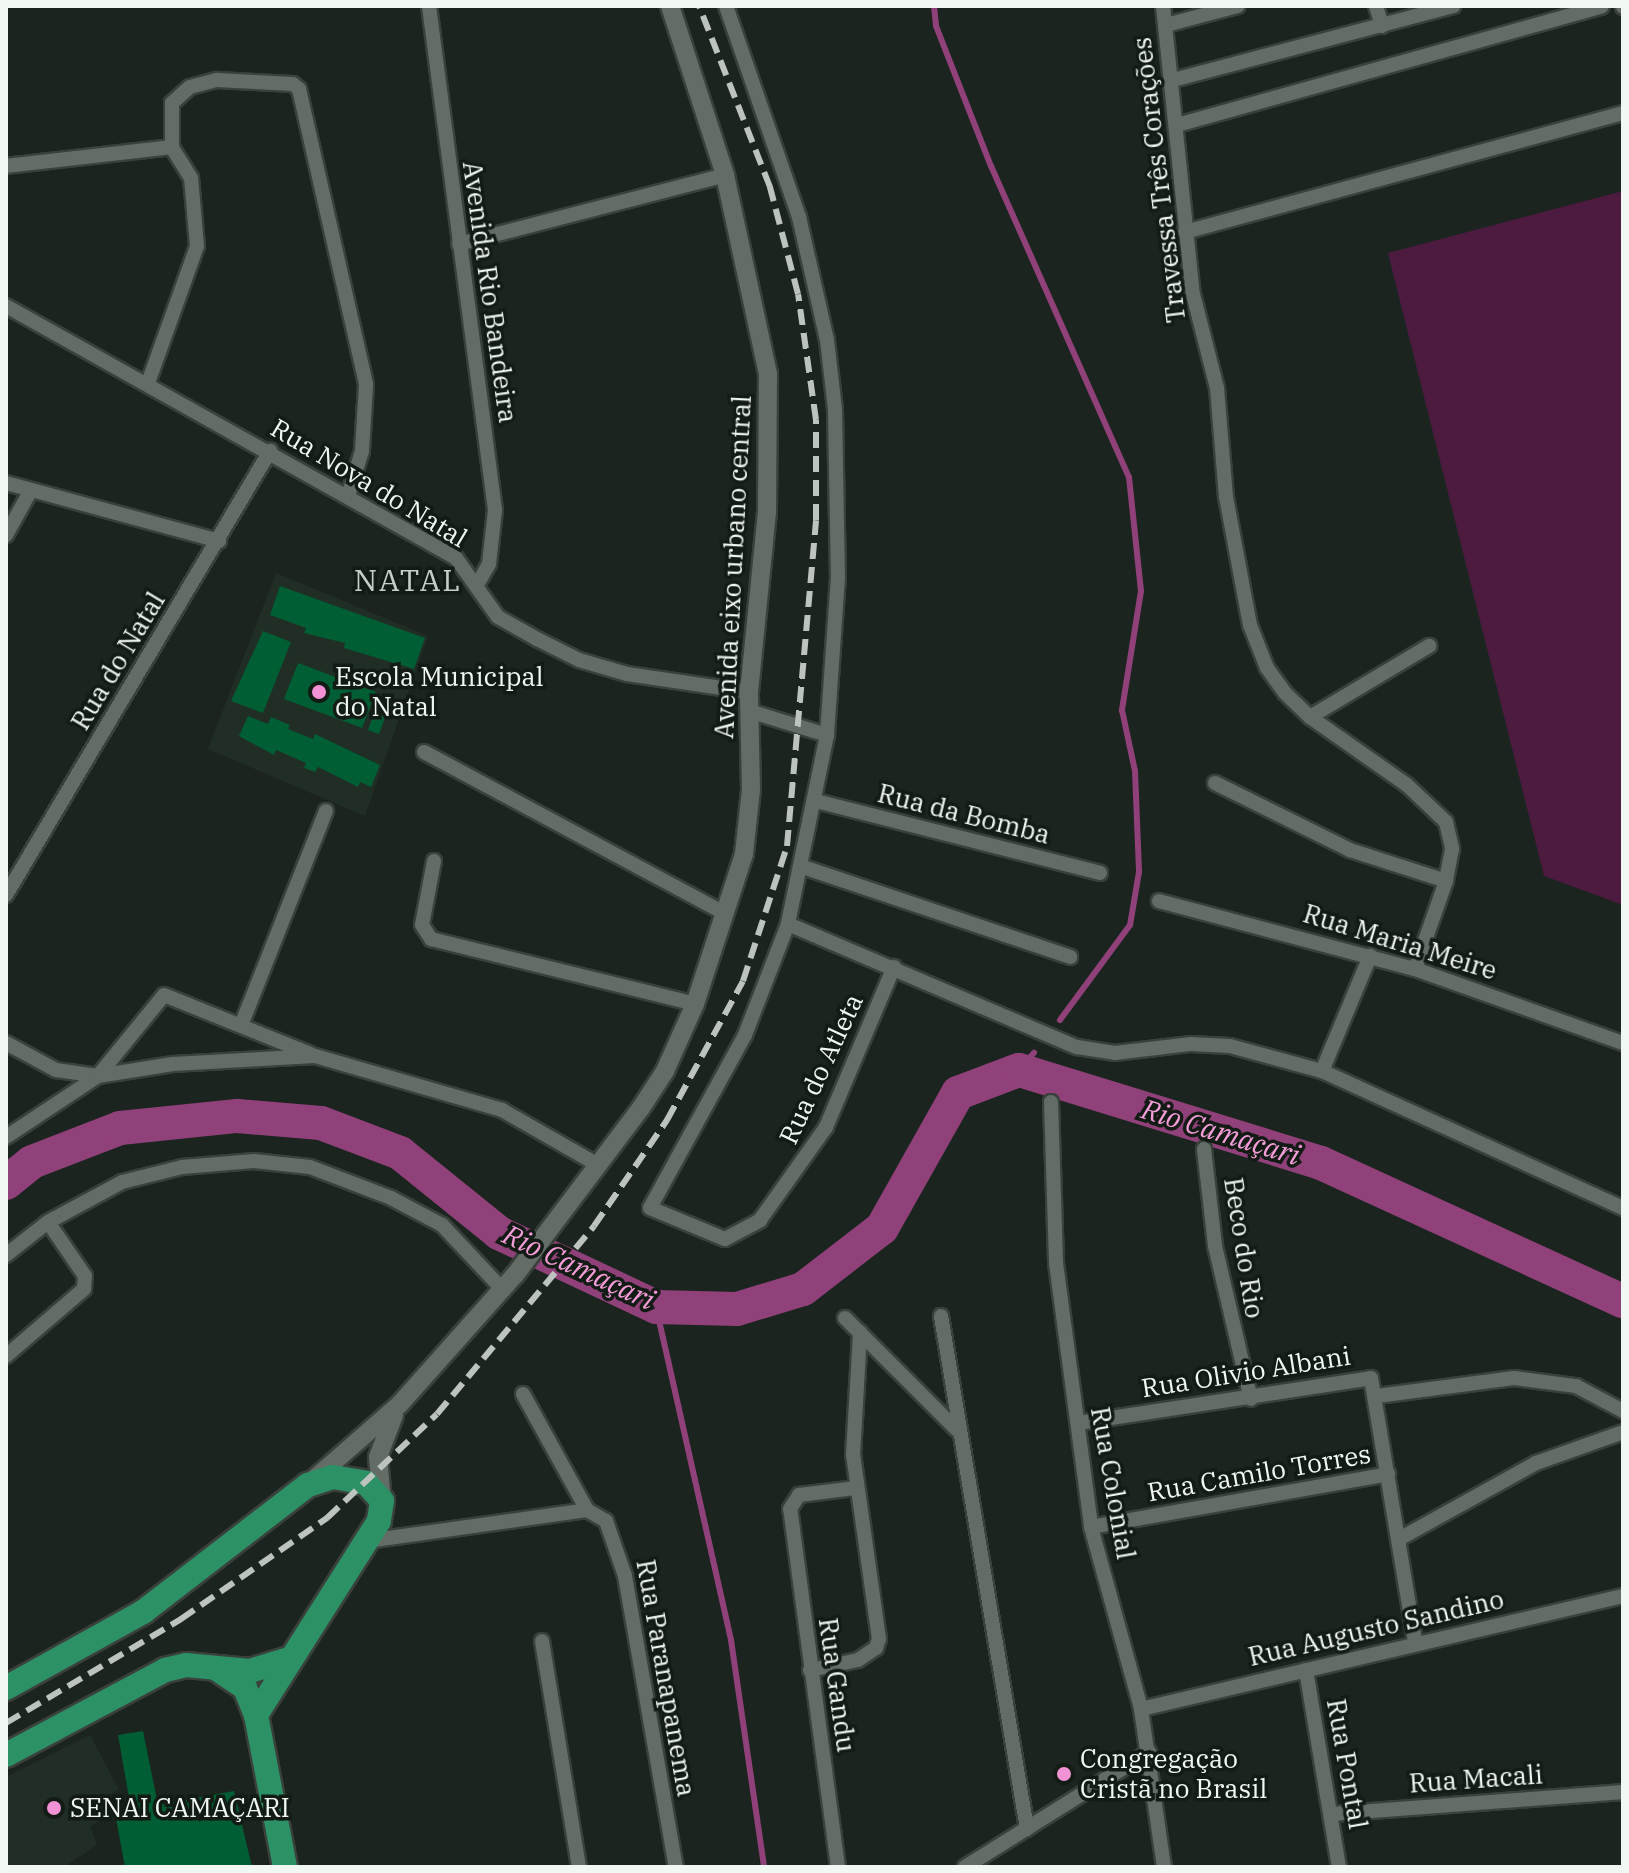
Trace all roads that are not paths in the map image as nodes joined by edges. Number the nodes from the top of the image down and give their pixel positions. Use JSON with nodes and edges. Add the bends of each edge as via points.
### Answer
{"nodes":[{"id":1,"x":429,"y":6,"type":"edge"},
{"id":2,"x":670,"y":6,"type":"edge"},
{"id":3,"x":726,"y":6,"type":"edge"},
{"id":4,"x":1163,"y":6,"type":"edge"},
{"id":5,"x":1238,"y":6,"type":"edge"},
{"id":6,"x":1376,"y":6,"type":"edge"},
{"id":7,"x":1453,"y":6,"type":"edge"},
{"id":8,"x":1602,"y":6,"type":"edge"},
{"id":9,"x":1166,"y":25,"type":"junction"},
{"id":10,"x":1382,"y":26,"type":"junction"},
{"id":11,"x":1173,"y":80,"type":"junction"},
{"id":12,"x":1623,"y":113,"type":"edge"},
{"id":13,"x":1177,"y":125,"type":"junction"},
{"id":14,"x":172,"y":147,"type":"junction"},
{"id":15,"x":6,"y":166,"type":"edge"},
{"id":16,"x":725,"y":175,"type":"junction"},
{"id":17,"x":1185,"y":232,"type":"junction"},
{"id":18,"x":459,"y":244,"type":"junction"},
{"id":19,"x":6,"y":306,"type":"edge"},
{"id":20,"x":148,"y":383,"type":"junction"},
{"id":21,"x":270,"y":451,"type":"junction"},
{"id":22,"x":6,"y":483,"type":"edge"},
{"id":23,"x":31,"y":490,"type":"junction"},
{"id":24,"x":349,"y":493,"type":"junction"},
{"id":25,"x":6,"y":535,"type":"edge"},
{"id":26,"x":219,"y":541,"type":"junction"},
{"id":27,"x":478,"y":583,"type":"junction"},
{"id":28,"x":1429,"y":646,"type":"dead end"},
{"id":29,"x":749,"y":702,"type":"junction"},
{"id":30,"x":1310,"y":717,"type":"junction"},
{"id":31,"x":827,"y":735,"type":"junction"},
{"id":32,"x":424,"y":752,"type":"dead end"},
{"id":33,"x":1215,"y":783,"type":"dead end"},
{"id":34,"x":816,"y":801,"type":"junction"},
{"id":35,"x":326,"y":811,"type":"dead end"},
{"id":36,"x":434,"y":861,"type":"dead end"},
{"id":37,"x":803,"y":867,"type":"junction"},
{"id":38,"x":1100,"y":873,"type":"dead end"},
{"id":39,"x":1446,"y":881,"type":"junction"},
{"id":40,"x":6,"y":895,"type":"edge"},
{"id":41,"x":1159,"y":901,"type":"dead end"},
{"id":42,"x":726,"y":914,"type":"junction"},
{"id":43,"x":788,"y":924,"type":"junction"},
{"id":44,"x":1370,"y":956,"type":"junction"},
{"id":45,"x":1070,"y":957,"type":"dead end"},
{"id":46,"x":894,"y":967,"type":"junction"},
{"id":47,"x":1415,"y":969,"type":"junction"},
{"id":48,"x":695,"y":1004,"type":"junction"},
{"id":49,"x":242,"y":1023,"type":"junction"},
{"id":50,"x":6,"y":1043,"type":"edge"},
{"id":51,"x":1623,"y":1043,"type":"edge"},
{"id":52,"x":315,"y":1056,"type":"junction"},
{"id":53,"x":1322,"y":1071,"type":"junction"},
{"id":54,"x":98,"y":1076,"type":"junction"},
{"id":55,"x":1051,"y":1102,"type":"dead end"},
{"id":56,"x":6,"y":1137,"type":"edge"},
{"id":57,"x":1204,"y":1149,"type":"dead end"},
{"id":58,"x":598,"y":1165,"type":"junction"},
{"id":59,"x":1623,"y":1208,"type":"edge"},
{"id":60,"x":48,"y":1222,"type":"junction"},
{"id":61,"x":6,"y":1255,"type":"edge"},
{"id":62,"x":508,"y":1282,"type":"junction"},
{"id":63,"x":941,"y":1316,"type":"dead end"},
{"id":64,"x":845,"y":1318,"type":"dead end"},
{"id":65,"x":860,"y":1332,"type":"junction"},
{"id":66,"x":6,"y":1356,"type":"edge"},
{"id":67,"x":1375,"y":1388,"type":"junction"},
{"id":68,"x":523,"y":1394,"type":"dead end"},
{"id":69,"x":1251,"y":1399,"type":"junction"},
{"id":70,"x":399,"y":1405,"type":"junction"},
{"id":71,"x":1623,"y":1411,"type":"edge"},
{"id":72,"x":1078,"y":1423,"type":"junction"},
{"id":73,"x":957,"y":1430,"type":"junction"},
{"id":74,"x":1623,"y":1432,"type":"edge"},
{"id":75,"x":1388,"y":1474,"type":"junction"},
{"id":76,"x":308,"y":1485,"type":"junction"},
{"id":77,"x":855,"y":1488,"type":"junction"},
{"id":78,"x":587,"y":1510,"type":"junction"},
{"id":79,"x":376,"y":1521,"type":"junction"},
{"id":80,"x":1091,"y":1527,"type":"junction"},
{"id":81,"x":403,"y":1536,"type":"junction"},
{"id":82,"x":1399,"y":1539,"type":"junction"},
{"id":83,"x":1623,"y":1596,"type":"edge"},
{"id":84,"x":542,"y":1641,"type":"dead end"},
{"id":85,"x":1415,"y":1642,"type":"junction"},
{"id":86,"x":287,"y":1660,"type":"junction"},
{"id":87,"x":217,"y":1669,"type":"junction"},
{"id":88,"x":810,"y":1670,"type":"junction"},
{"id":89,"x":1306,"y":1670,"type":"junction"},
{"id":90,"x":6,"y":1688,"type":"edge"},
{"id":91,"x":1141,"y":1709,"type":"junction"},
{"id":92,"x":256,"y":1715,"type":"junction"},
{"id":93,"x":1149,"y":1752,"type":"junction"},
{"id":94,"x":6,"y":1755,"type":"edge"},
{"id":95,"x":1623,"y":1792,"type":"edge"},
{"id":96,"x":1332,"y":1814,"type":"junction"},
{"id":97,"x":1027,"y":1829,"type":"junction"},
{"id":98,"x":285,"y":1867,"type":"edge"},
{"id":99,"x":579,"y":1867,"type":"edge"},
{"id":100,"x":676,"y":1867,"type":"edge"},
{"id":101,"x":838,"y":1867,"type":"edge"},
{"id":102,"x":965,"y":1867,"type":"edge"},
{"id":103,"x":1164,"y":1867,"type":"edge"},
{"id":104,"x":1339,"y":1867,"type":"edge"}],
"edges":[{"from":1,"to":18,"type":"street","name":"Avenida Rio Bandeira"},
{"from":2,"to":16,"type":"street","name":"Avenida eixo urbano central"},
{"from":3,"to":31,"type":"street","via":[[799,217],[827,340],[835,409],[838,577]]},
{"from":4,"to":9,"type":"street","name":"Travessa Três Corações"},
{"from":5,"to":9,"type":"street"},
{"from":6,"to":10,"type":"street"},
{"from":7,"to":10,"type":"street"},
{"from":8,"to":13,"type":"street"},
{"from":9,"to":11,"type":"street","name":"Travessa Três Corações"},
{"from":10,"to":11,"type":"street"},
{"from":11,"to":13,"type":"street","name":"Travessa Três Corações"},
{"from":12,"to":17,"type":"street"},
{"from":13,"to":17,"type":"street","name":"Travessa Três Corações"},
{"from":14,"to":15,"type":"street"},
{"from":14,"to":20,"type":"street","via":[[191,178],[197,246]]},
{"from":14,"to":24,"type":"street","via":[[172,103],[190,87],[255,79],[281,80],[299,89],[366,385],[362,451]]},
{"from":16,"to":18,"type":"street"},
{"from":16,"to":29,"type":"street","name":"Avenida eixo urbano central","via":[[768,374],[767,512]]},
{"from":17,"to":30,"type":"street","name":"Travessa Três Corações","via":[[1193,294],[1217,388],[1226,497],[1250,625],[1267,668]]},
{"from":18,"to":27,"type":"street","name":"Avenida Rio Bandeira","via":[[495,510],[489,564]]},
{"from":19,"to":20,"type":"street","name":"Rua Nova do Natal"},
{"from":20,"to":21,"type":"street","name":"Rua Nova do Natal"},
{"from":21,"to":24,"type":"street","name":"Rua Nova do Natal"},
{"from":21,"to":26,"type":"street","name":"Rua do Natal"},
{"from":22,"to":23,"type":"street"},
{"from":23,"to":25,"type":"street"},
{"from":23,"to":26,"type":"street"},
{"from":24,"to":27,"type":"street","name":"Rua Nova do Natal","via":[[456,558]]},
{"from":26,"to":40,"type":"street","name":"Rua do Natal"},
{"from":27,"to":29,"type":"street","name":"Rua Nova do Natal","via":[[498,617],[579,660]]},
{"from":28,"to":30,"type":"street"},
{"from":29,"to":31,"type":"street","name":"Rua Nova do Natal"},
{"from":29,"to":42,"type":"street","name":"Avenida eixo urbano central","via":[[750,820]]},
{"from":30,"to":39,"type":"street","name":"Travessa Três Corações","via":[[1407,785],[1446,822],[1452,849]]},
{"from":31,"to":34,"type":"street"},
{"from":32,"to":42,"type":"street"},
{"from":33,"to":39,"type":"street","via":[[1350,850]]},
{"from":34,"to":37,"type":"street"},
{"from":34,"to":38,"type":"street","name":"Rua da Bomba"},
{"from":35,"to":49,"type":"street"},
{"from":36,"to":48,"type":"street","via":[[422,925],[431,939]]},
{"from":37,"to":43,"type":"street"},
{"from":37,"to":45,"type":"street"},
{"from":39,"to":47,"type":"street","name":"Travessa Três Corações"},
{"from":41,"to":44,"type":"street","name":"Rua Maria Meire"},
{"from":42,"to":48,"type":"street"},
{"from":43,"to":46,"type":"street"},
{"from":43,"to":46,"type":"street","name":"Rua do Atleta","via":[[745,1035],[650,1208],[725,1239],[760,1220],[826,1127]]},
{"from":44,"to":47,"type":"street","name":"Rua Maria Meire"},
{"from":44,"to":53,"type":"street"},
{"from":46,"to":53,"type":"street","via":[[1018,1026],[1077,1047],[1115,1053],[1191,1044],[1230,1046]]},
{"from":47,"to":51,"type":"street","name":"Rua Maria Meire"},
{"from":48,"to":58,"type":"street","via":[[665,1071]]},
{"from":49,"to":52,"type":"street"},
{"from":49,"to":54,"type":"street","via":[[164,995]]},
{"from":50,"to":54,"type":"street","via":[[56,1070]]},
{"from":52,"to":54,"type":"street","via":[[173,1064]]},
{"from":52,"to":58,"type":"street","via":[[502,1110]]},
{"from":53,"to":59,"type":"street"},
{"from":54,"to":56,"type":"street"},
{"from":55,"to":72,"type":"street","name":"Rua Colonial","via":[[1056,1263]]},
{"from":57,"to":69,"type":"street","name":"Beco do Rio","via":[[1221,1276]]},
{"from":58,"to":62,"type":"street"},
{"from":60,"to":61,"type":"street"},
{"from":60,"to":62,"type":"street","via":[[122,1182],[182,1167],[254,1161],[310,1167],[359,1183],[442,1225]]},
{"from":60,"to":66,"type":"street","via":[[85,1276],[84,1289]]},
{"from":62,"to":70,"type":"street"},
{"from":63,"to":73,"type":"street"},
{"from":64,"to":65,"type":"street"},
{"from":65,"to":73,"type":"street"},
{"from":65,"to":77,"type":"street","via":[[854,1394]]},
{"from":67,"to":69,"type":"street","name":"Rua Olivio Albani","via":[[1365,1377]]},
{"from":67,"to":71,"type":"street","name":"Rua Olivio Albani","via":[[1525,1378],[1576,1386]]},
{"from":67,"to":75,"type":"street"},
{"from":68,"to":78,"type":"street","name":"Rua Paranapanema"},
{"from":69,"to":72,"type":"street","name":"Rua Olivio Albani"},
{"from":70,"to":76,"type":"street"},
{"from":70,"to":79,"type":"street","via":[[378,1457]]},
{"from":72,"to":80,"type":"street","name":"Rua Colonial"},
{"from":73,"to":97,"type":"street"},
{"from":74,"to":82,"type":"street","via":[[1536,1463]]},
{"from":75,"to":80,"type":"street","name":"Rua Camilo Torres"},
{"from":75,"to":82,"type":"street"},
{"from":76,"to":79,"type":"main road","via":[[349,1478],[366,1483]]},
{"from":76,"to":90,"type":"main road","via":[[143,1612]]},
{"from":77,"to":88,"type":"street","via":[[879,1639],[876,1648],[858,1660]]},
{"from":77,"to":88,"type":"street","name":"Rua Gandu","via":[[799,1495],[790,1509]]},
{"from":78,"to":81,"type":"street"},
{"from":78,"to":100,"type":"street","name":"Rua Paranapanema","via":[[606,1521],[625,1576]]},
{"from":79,"to":81,"type":"street"},
{"from":79,"to":81,"type":"street"},
{"from":79,"to":86,"type":"main road"},
{"from":80,"to":91,"type":"street","name":"Rua Colonial"},
{"from":82,"to":85,"type":"street"},
{"from":83,"to":85,"type":"street","name":"Rua Augusto Sandino"},
{"from":84,"to":99,"type":"street"},
{"from":85,"to":89,"type":"street","name":"Rua Augusto Sandino"},
{"from":86,"to":87,"type":"main road","via":[[250,1671]]},
{"from":86,"to":92,"type":"main road"},
{"from":87,"to":92,"type":"main road","via":[[245,1688]]},
{"from":87,"to":94,"type":"main road","via":[[186,1665],[165,1670]]},
{"from":88,"to":101,"type":"street","name":"Rua Gandu"},
{"from":89,"to":91,"type":"street","name":"Rua Augusto Sandino"},
{"from":89,"to":96,"type":"street","name":"Rua Pontal"},
{"from":91,"to":93,"type":"street","name":"Rua Colonial"},
{"from":92,"to":98,"type":"main road"},
{"from":93,"to":97,"type":"street"},
{"from":93,"to":103,"type":"street","name":"Rua Colonial"},
{"from":95,"to":96,"type":"street","name":"Rua Macali"},
{"from":96,"to":104,"type":"street","name":"Rua Pontal"},
{"from":97,"to":102,"type":"street"}]}
